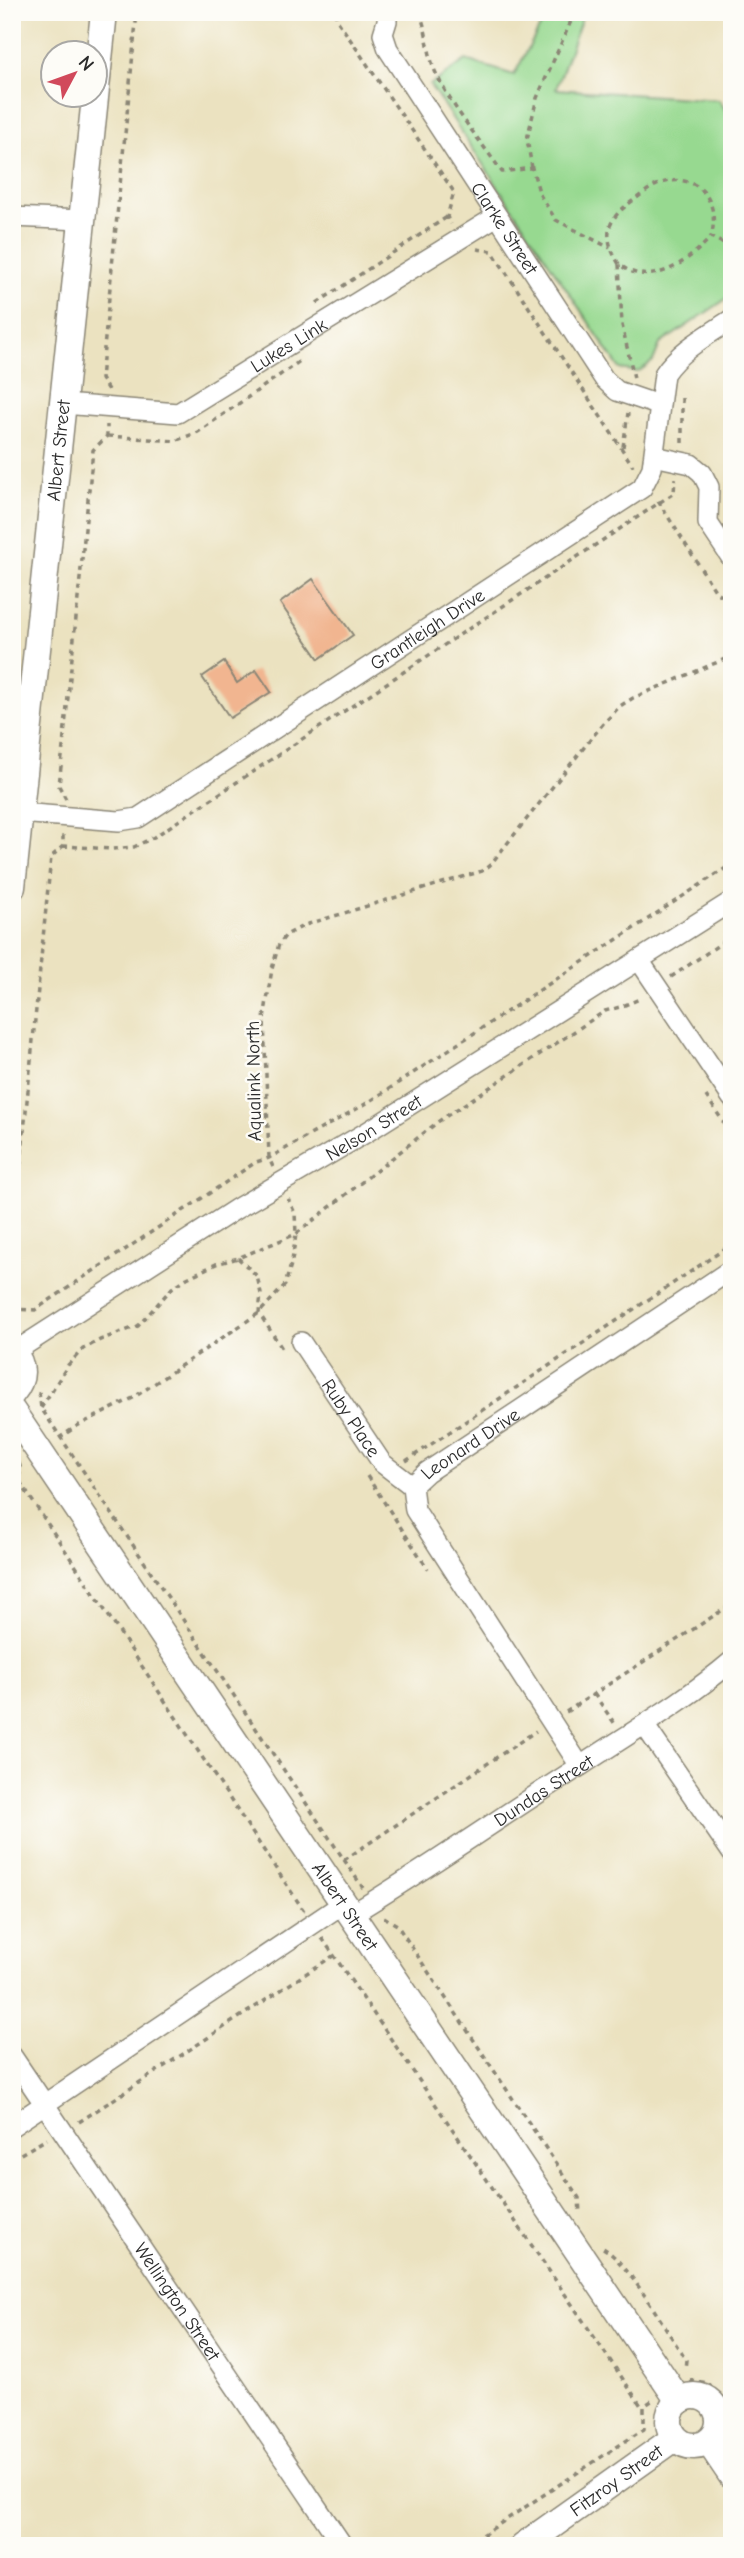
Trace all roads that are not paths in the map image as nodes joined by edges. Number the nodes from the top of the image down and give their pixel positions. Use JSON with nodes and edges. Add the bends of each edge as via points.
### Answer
{"nodes":[{"id":1,"x":104,"y":12,"type":"edge"},
{"id":2,"x":387,"y":21,"type":"dead end"},
{"id":3,"x":497,"y":216,"type":"junction"},
{"id":4,"x":12,"y":217,"type":"edge"},
{"id":5,"x":82,"y":220,"type":"junction"},
{"id":6,"x":732,"y":319,"type":"edge"},
{"id":7,"x":63,"y":404,"type":"junction"},
{"id":8,"x":658,"y":405,"type":"junction"},
{"id":9,"x":654,"y":456,"type":"junction"},
{"id":10,"x":732,"y":559,"type":"edge"},
{"id":11,"x":18,"y":799,"type":"edge"},
{"id":12,"x":12,"y":887,"type":"edge"},
{"id":13,"x":732,"y":901,"type":"edge"},
{"id":14,"x":639,"y":960,"type":"junction"},
{"id":15,"x":732,"y":1098,"type":"edge"},
{"id":16,"x":732,"y":1269,"type":"edge"},
{"id":17,"x":301,"y":1342,"type":"dead end"},
{"id":18,"x":13,"y":1352,"type":"edge"},
{"id":19,"x":12,"y":1393,"type":"edge"},
{"id":20,"x":15,"y":1416,"type":"edge"},
{"id":21,"x":412,"y":1486,"type":"junction"},
{"id":22,"x":732,"y":1661,"type":"edge"},
{"id":23,"x":645,"y":1726,"type":"junction"},
{"id":24,"x":580,"y":1766,"type":"junction"},
{"id":25,"x":732,"y":1853,"type":"edge"},
{"id":26,"x":356,"y":1906,"type":"junction"},
{"id":27,"x":12,"y":2056,"type":"edge"},
{"id":28,"x":45,"y":2105,"type":"junction"},
{"id":29,"x":12,"y":2126,"type":"edge"},
{"id":30,"x":678,"y":2389,"type":"junction"},
{"id":31,"x":727,"y":2412,"type":"edge"},
{"id":32,"x":675,"y":2438,"type":"junction"},
{"id":33,"x":709,"y":2442,"type":"junction"},
{"id":34,"x":732,"y":2476,"type":"edge"},
{"id":35,"x":343,"y":2546,"type":"edge"},
{"id":36,"x":523,"y":2546,"type":"edge"}],
"edges":[{"from":1,"to":5,"type":"street","name":"Albert Street"},
{"from":2,"to":3,"type":"street","name":"Clarke Street","via":[[383,34],[388,49]]},
{"from":3,"to":7,"type":"street","name":"Lukes Link","via":[[178,413]]},
{"from":3,"to":8,"type":"street","name":"Clarke Street","via":[[604,379],[617,391]]},
{"from":4,"to":5,"type":"street"},
{"from":5,"to":7,"type":"street","name":"Albert Street"},
{"from":6,"to":8,"type":"street","via":[[670,364]]},
{"from":7,"to":11,"type":"street","name":"Albert Street"},
{"from":8,"to":9,"type":"street"},
{"from":9,"to":10,"type":"street","via":[[691,464],[702,473],[709,487],[708,523]]},
{"from":9,"to":11,"type":"street","name":"Grantleigh Drive","via":[[642,488],[138,818],[119,821],[64,816]]},
{"from":11,"to":12,"type":"street","name":"Albert Street"},
{"from":13,"to":14,"type":"street","name":"Nelson Street"},
{"from":14,"to":15,"type":"street"},
{"from":14,"to":18,"type":"street","name":"Nelson Street"},
{"from":16,"to":21,"type":"street","name":"Leonard Drive"},
{"from":17,"to":21,"type":"street","name":"Ruby Place","via":[[382,1463]]},
{"from":18,"to":19,"type":"street","via":[[22,1377]]},
{"from":20,"to":26,"type":"street","name":"Albert Street"},
{"from":21,"to":24,"type":"street","name":"Leonard Drive","via":[[415,1510]]},
{"from":22,"to":23,"type":"street","name":"Dundas Street"},
{"from":23,"to":24,"type":"street","name":"Dundas Street"},
{"from":23,"to":25,"type":"street"},
{"from":24,"to":26,"type":"street","name":"Dundas Street"},
{"from":26,"to":28,"type":"street","name":"Dundas Street"},
{"from":26,"to":30,"type":"street","name":"Albert Street"},
{"from":27,"to":28,"type":"street","name":"Wellington Street"},
{"from":28,"to":29,"type":"street","name":"Dundas Street"},
{"from":28,"to":35,"type":"street","name":"Wellington Street"},
{"from":30,"to":31,"type":"street","via":[[687,2396],[702,2396]]},
{"from":30,"to":32,"type":"street","via":[[669,2417]]},
{"from":31,"to":33,"type":"street"},
{"from":32,"to":33,"type":"street","via":[[691,2447]]},
{"from":32,"to":36,"type":"street","name":"Fitzroy Street"},
{"from":33,"to":34,"type":"street"}]}
